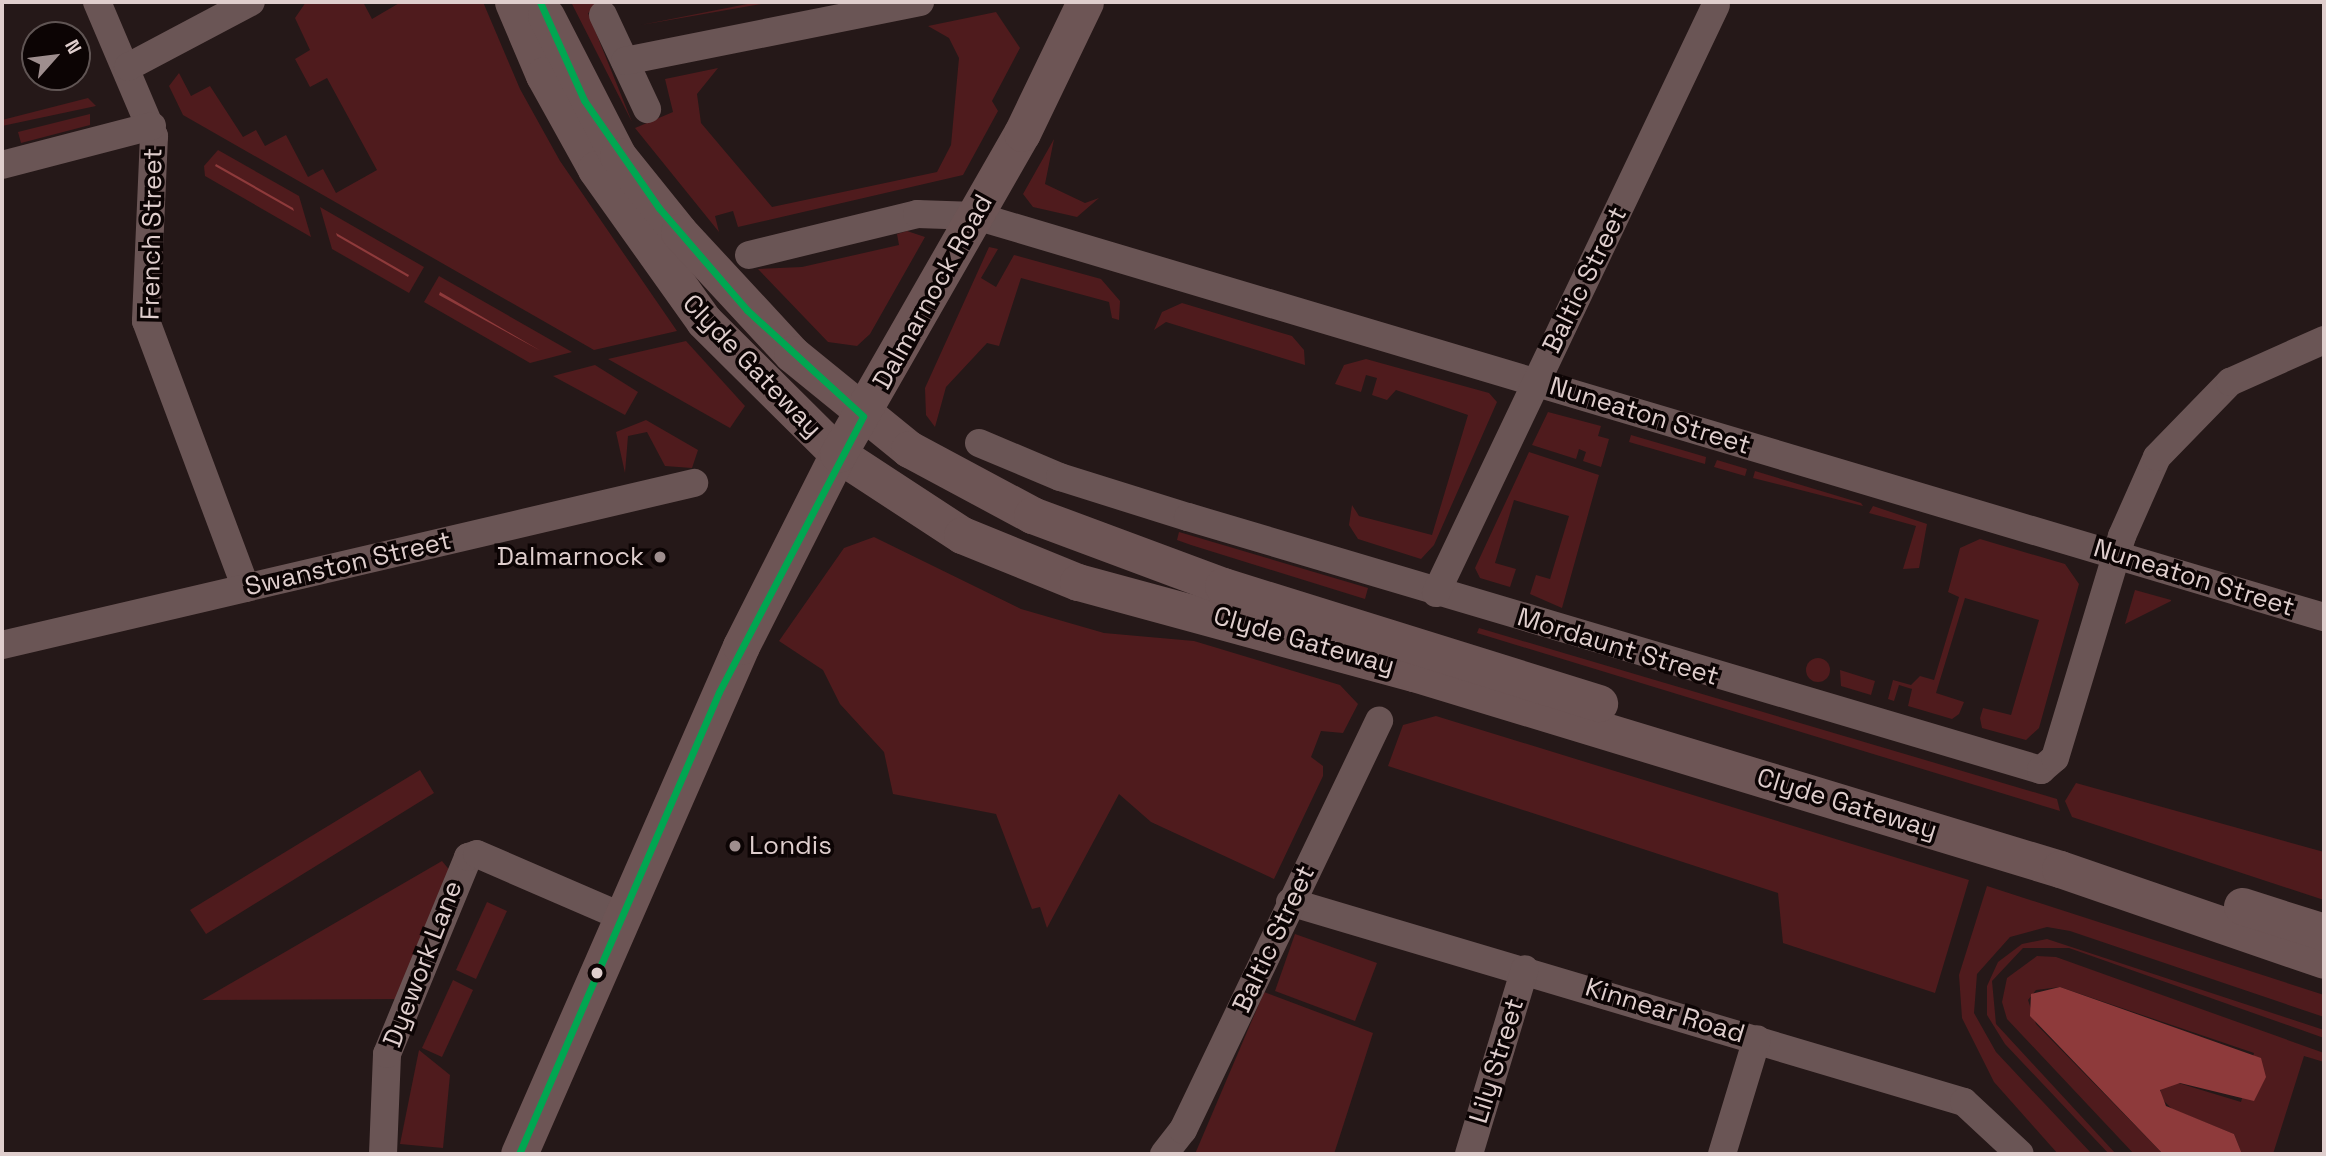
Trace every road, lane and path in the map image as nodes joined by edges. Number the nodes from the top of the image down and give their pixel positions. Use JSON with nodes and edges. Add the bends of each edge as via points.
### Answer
{"nodes":[{"id":1,"x":97,"y":2,"type":"edge"},
{"id":2,"x":251,"y":2,"type":"edge"},
{"id":3,"x":513,"y":2,"type":"edge"},
{"id":4,"x":540,"y":2,"type":"edge"},
{"id":5,"x":920,"y":2,"type":"edge"},
{"id":6,"x":1085,"y":2,"type":"edge"},
{"id":7,"x":1716,"y":5,"type":"dead end"},
{"id":8,"x":603,"y":15,"type":"dead end"},
{"id":9,"x":625,"y":61,"type":"junction"},
{"id":10,"x":128,"y":67,"type":"junction"},
{"id":11,"x":647,"y":109,"type":"dead end"},
{"id":12,"x":152,"y":126,"type":"junction"},
{"id":13,"x":2,"y":165,"type":"edge"},
{"id":14,"x":976,"y":216,"type":"junction"},
{"id":15,"x":749,"y":256,"type":"dead end"},
{"id":16,"x":2324,"y":340,"type":"edge"},
{"id":17,"x":1536,"y":382,"type":"junction"},
{"id":18,"x":863,"y":416,"type":"junction"},
{"id":19,"x":979,"y":443,"type":"dead end"},
{"id":20,"x":838,"y":454,"type":"junction"},
{"id":21,"x":694,"y":483,"type":"dead end"},
{"id":22,"x":2116,"y":555,"type":"junction"},
{"id":23,"x":246,"y":588,"type":"junction"},
{"id":24,"x":1436,"y":593,"type":"junction"},
{"id":25,"x":2324,"y":617,"type":"edge"},
{"id":26,"x":2,"y":645,"type":"edge"},
{"id":27,"x":1380,"y":720,"type":"dead end"},
{"id":28,"x":1290,"y":902,"type":"junction"},
{"id":29,"x":618,"y":915,"type":"junction"},
{"id":30,"x":2324,"y":932,"type":"edge"},
{"id":31,"x":2324,"y":960,"type":"edge"},
{"id":32,"x":1525,"y":969,"type":"junction"},
{"id":33,"x":1757,"y":1039,"type":"junction"},
{"id":34,"x":1995,"y":1143,"type":"edge"},
{"id":35,"x":383,"y":1154,"type":"edge"},
{"id":36,"x":519,"y":1154,"type":"edge"},
{"id":37,"x":1164,"y":1154,"type":"edge"},
{"id":38,"x":1469,"y":1154,"type":"edge"},
{"id":39,"x":1722,"y":1154,"type":"edge"},
{"id":40,"x":2020,"y":1154,"type":"edge"}],
"edges":[{"from":1,"to":10,"type":"street","name":"French Street"},
{"from":2,"to":10,"type":"street"},
{"from":3,"to":20,"type":"main road","name":"Clyde Gateway","via":[[571,125],[655,257],[733,352]]},
{"from":4,"to":18,"type":"main road","name":"Clyde Gateway","via":[[584,100],[642,187],[747,310]]},
{"from":5,"to":9,"type":"street"},
{"from":6,"to":14,"type":"main road","name":"Dalmarnock Road"},
{"from":7,"to":17,"type":"street","name":"Baltic Street"},
{"from":8,"to":9,"type":"street"},
{"from":9,"to":11,"type":"street"},
{"from":10,"to":12,"type":"street","name":"French Street"},
{"from":12,"to":13,"type":"street"},
{"from":12,"to":23,"type":"street","name":"French Street","via":[[146,321]]},
{"from":14,"to":15,"type":"street","name":"Nuneaton Street","via":[[917,214]]},
{"from":14,"to":17,"type":"street","name":"Nuneaton Street"},
{"from":14,"to":18,"type":"main road","name":"Dalmarnock Road"},
{"from":16,"to":22,"type":"street","name":"Mordaunt Street","via":[[2249,371],[2195,412],[2157,457]]},
{"from":17,"to":22,"type":"street","name":"Nuneaton Street"},
{"from":17,"to":24,"type":"street","name":"Baltic Street"},
{"from":18,"to":20,"type":"main road","name":"Dalmarnock Road"},
{"from":18,"to":30,"type":"main road","name":"Clyde Gateway","via":[[983,493],[1223,586]]},
{"from":19,"to":24,"type":"street","name":"Mordaunt Street","via":[[1060,477]]},
{"from":20,"to":29,"type":"main road","name":"Dalmarnock Road","via":[[725,680]]},
{"from":20,"to":31,"type":"main road","name":"Clyde Gateway","via":[[929,517],[1040,570],[1467,689],[2060,869]]},
{"from":21,"to":23,"type":"street","name":"Swanston Street"},
{"from":22,"to":24,"type":"street","name":"Mordaunt Street","via":[[2055,758],[2035,770]]},
{"from":22,"to":25,"type":"street","name":"Nuneaton Street"},
{"from":23,"to":26,"type":"street","name":"Swanston Street"},
{"from":27,"to":28,"type":"street","name":"Baltic Street"},
{"from":28,"to":32,"type":"street","name":"Kinnear Road"},
{"from":28,"to":37,"type":"street","name":"Baltic Street","via":[[1183,1130]]},
{"from":29,"to":35,"type":"street","name":"Dyework Lane","via":[[477,854],[468,857],[387,1054]]},
{"from":29,"to":36,"type":"main road","name":"Dalmarnock Road"},
{"from":32,"to":33,"type":"street","name":"Kinnear Road"},
{"from":32,"to":38,"type":"street","name":"Lily Street"},
{"from":33,"to":34,"type":"street","name":"Kinnear Road","via":[[1968,1103]]},
{"from":33,"to":39,"type":"street"},
{"from":34,"to":40,"type":"street","name":"Kinnear Road"}]}
